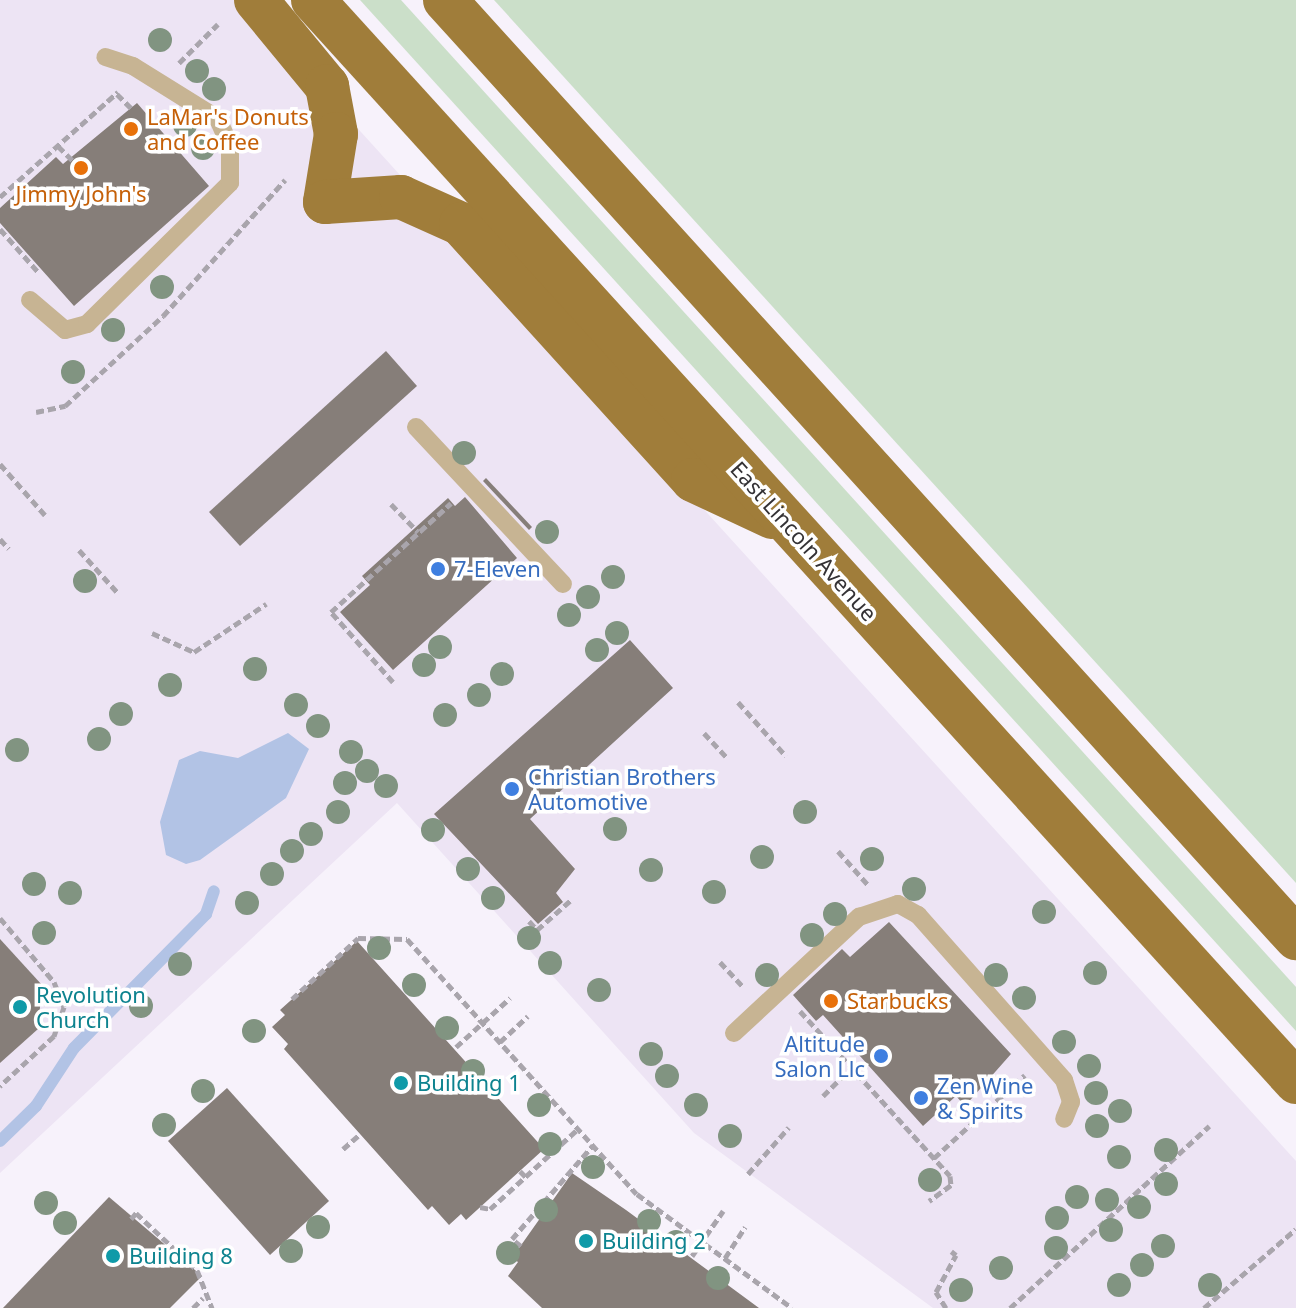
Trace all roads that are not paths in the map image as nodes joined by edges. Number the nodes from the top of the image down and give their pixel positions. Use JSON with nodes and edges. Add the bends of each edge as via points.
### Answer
{"nodes":[{"id":1,"x":256,"y":0,"type":"edge"},
{"id":2,"x":313,"y":0,"type":"edge"},
{"id":3,"x":445,"y":0,"type":"edge"},
{"id":4,"x":105,"y":57,"type":"dead end"},
{"id":5,"x":30,"y":300,"type":"dead end"},
{"id":6,"x":416,"y":427,"type":"dead end"},
{"id":7,"x":791,"y":526,"type":"junction"},
{"id":8,"x":563,"y":584,"type":"dead end"},
{"id":9,"x":1296,"y":938,"type":"edge"},
{"id":10,"x":734,"y":1033,"type":"dead end"},
{"id":11,"x":1296,"y":1082,"type":"edge"},
{"id":12,"x":1064,"y":1119,"type":"dead end"}],
"edges":[{"from":1,"to":7,"type":"main road","via":[[327,86],[336,134],[325,202],[401,197],[453,219],[693,480]]},
{"from":2,"to":7,"type":"main road","name":"East Lincoln Avenue"},
{"from":3,"to":9,"type":"main road"},
{"from":4,"to":5,"type":"lane","via":[[133,66],[218,119],[230,146],[230,183],[87,324],[65,330]]},
{"from":6,"to":8,"type":"lane"},
{"from":7,"to":11,"type":"main road","name":"East Lincoln Avenue"},
{"from":10,"to":12,"type":"lane","via":[[859,917],[898,904],[918,915],[1064,1080],[1071,1102]]}]}
